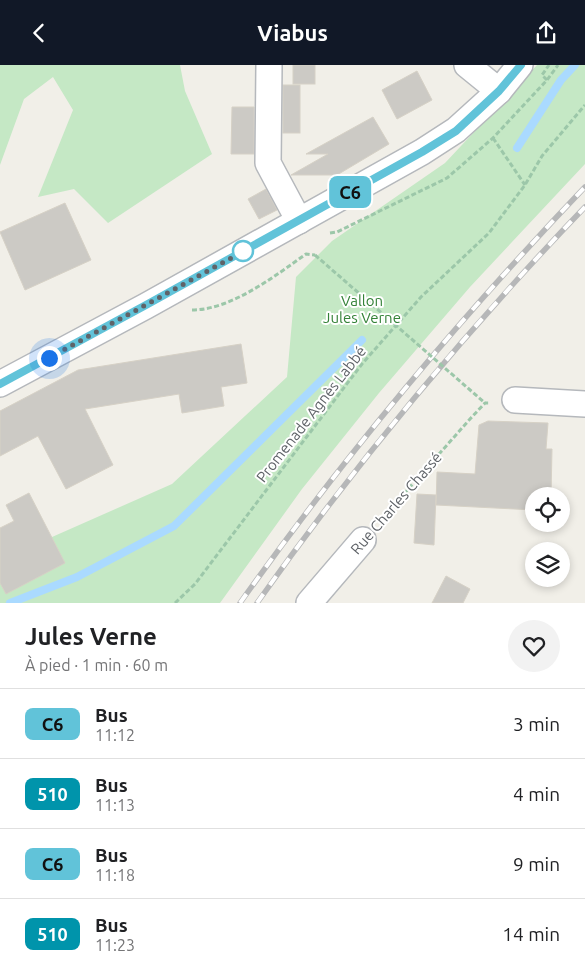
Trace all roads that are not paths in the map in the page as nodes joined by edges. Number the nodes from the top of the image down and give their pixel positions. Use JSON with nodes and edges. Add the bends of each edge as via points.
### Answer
{"nodes":[{"id":1,"x":269,"y":65,"type":"edge"},
{"id":2,"x":467,"y":65,"type":"edge"},
{"id":3,"x":531,"y":70,"type":"edge"},
{"id":4,"x":499,"y":91,"type":"junction"},
{"id":5,"x":299,"y":221,"type":"junction"},
{"id":6,"x":0,"y":384,"type":"edge"},
{"id":7,"x":515,"y":401,"type":"dead end"},
{"id":8,"x":585,"y":405,"type":"edge"},
{"id":9,"x":363,"y":540,"type":"road end"},
{"id":10,"x":309,"y":603,"type":"edge"}],
"edges":[{"from":1,"to":5,"type":"street","via":[[268,163]]},
{"from":2,"to":4,"type":"street"},
{"from":3,"to":4,"type":"street"},
{"from":4,"to":5,"type":"street","via":[[456,131]]},
{"from":5,"to":6,"type":"street"},
{"from":7,"to":8,"type":"street"},
{"from":9,"to":10,"type":"street","name":"Rue Charles Chassé"}]}
